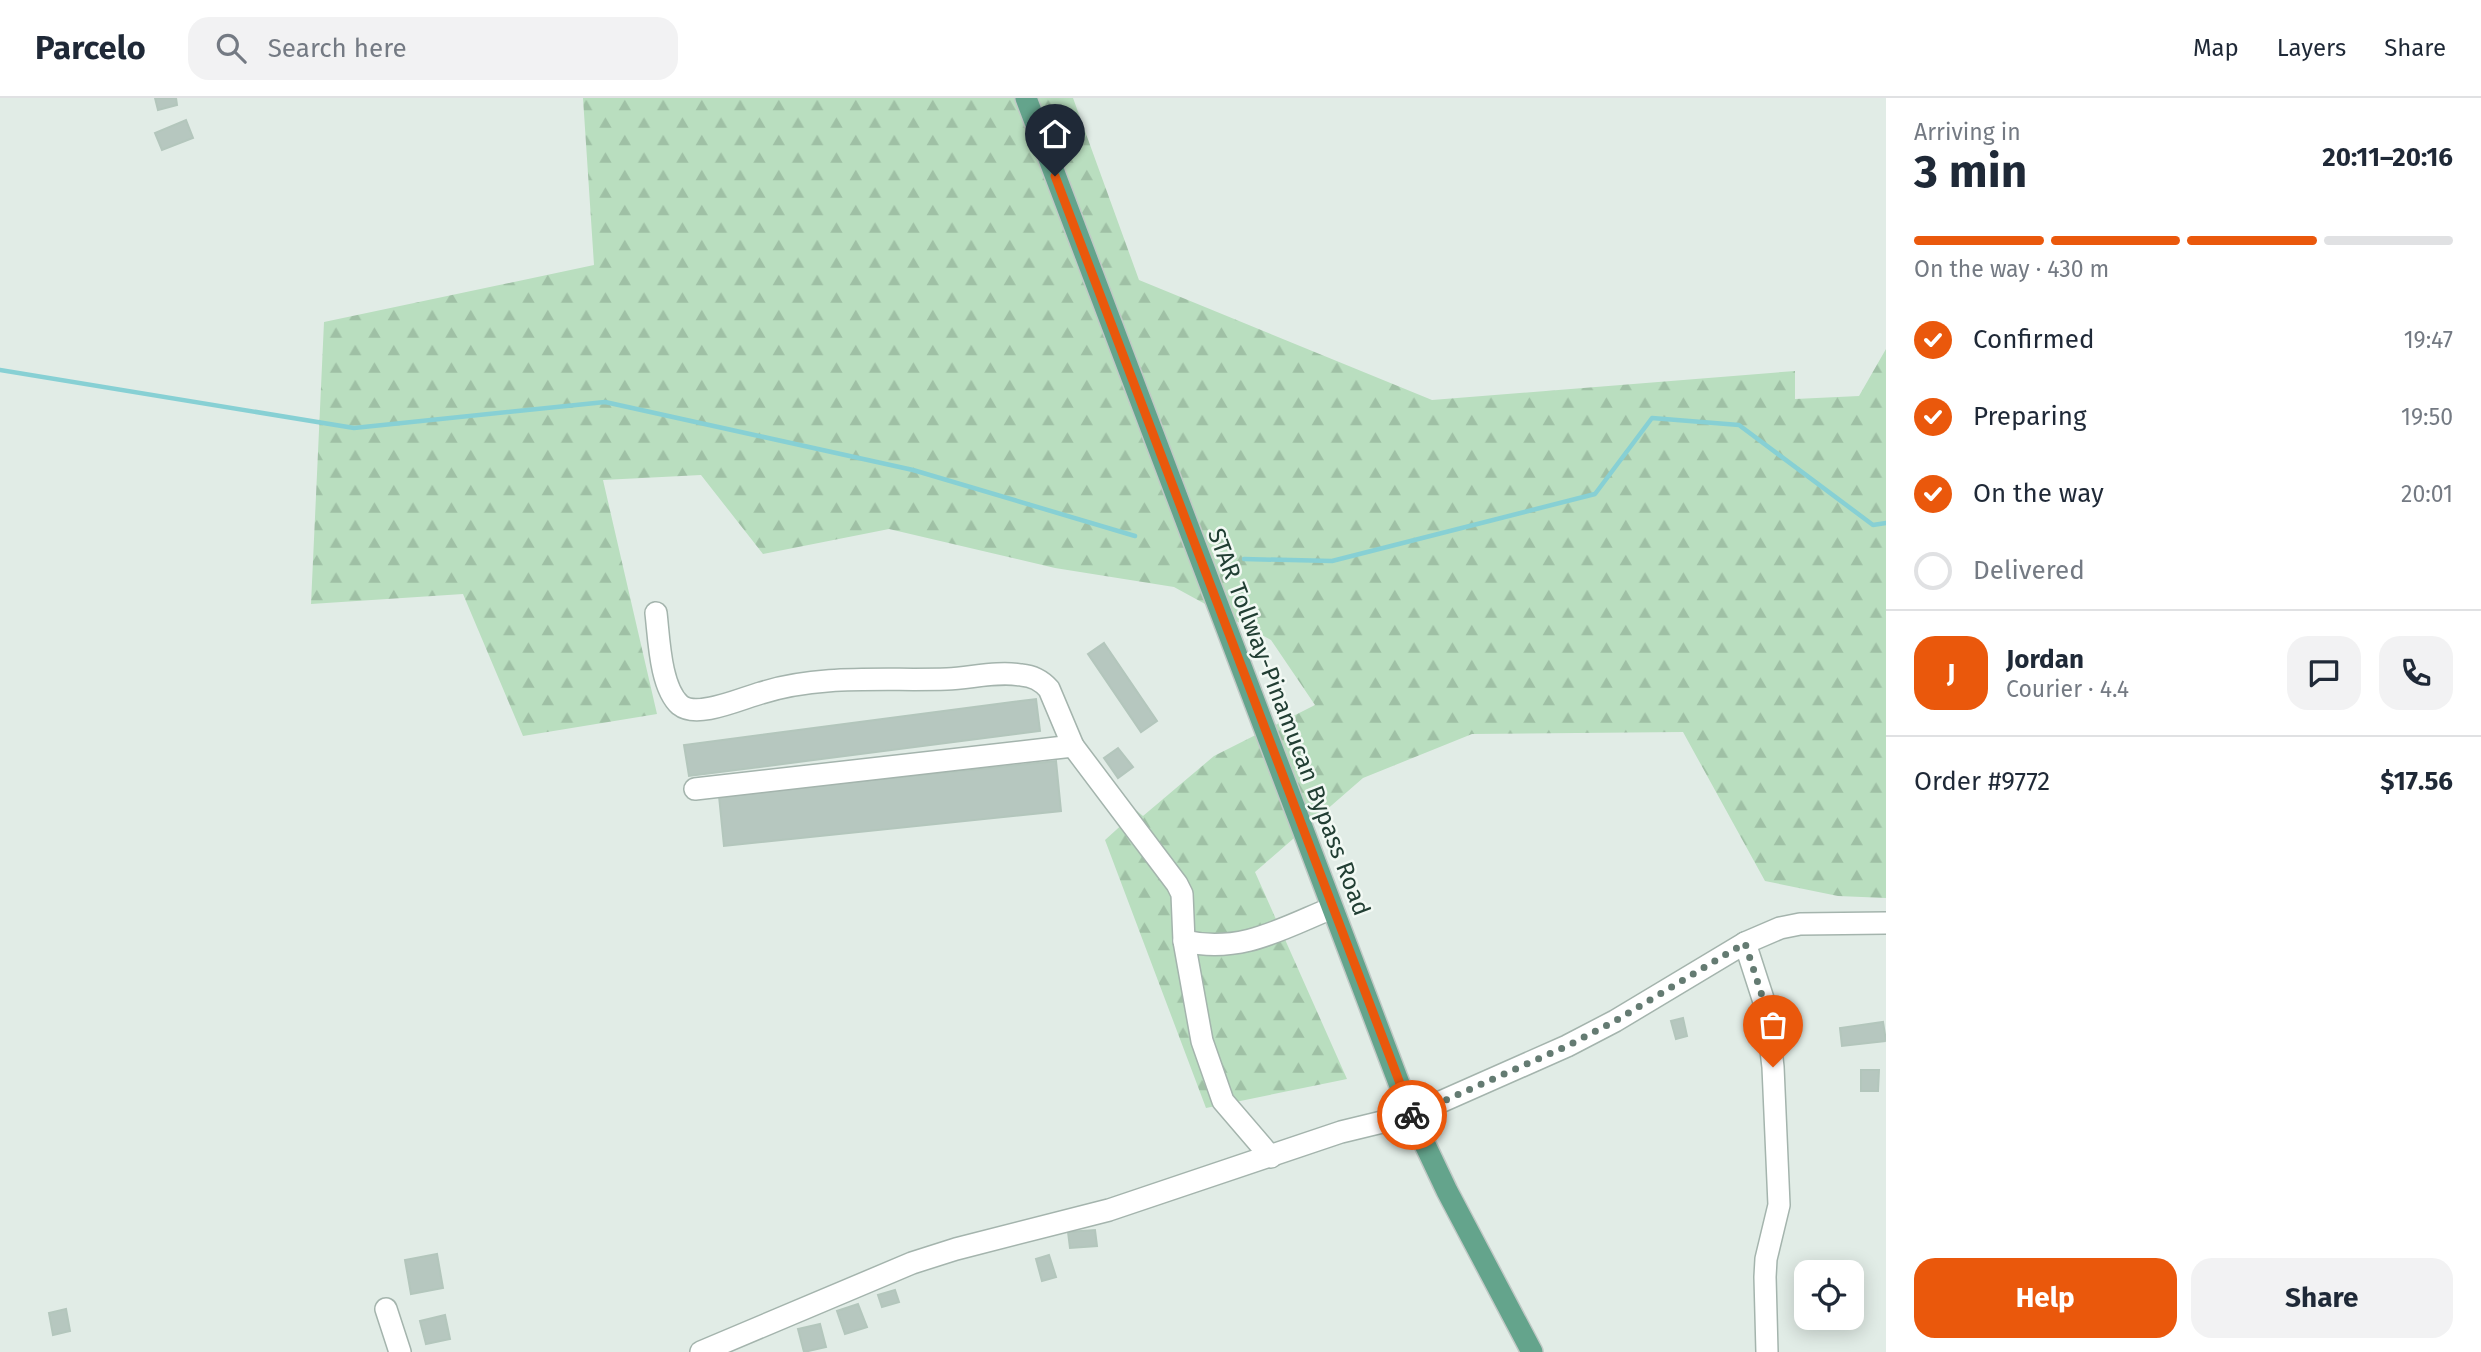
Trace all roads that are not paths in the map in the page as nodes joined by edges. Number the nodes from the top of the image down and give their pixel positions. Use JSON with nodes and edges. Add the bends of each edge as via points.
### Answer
{"nodes":[{"id":1,"x":1026,"y":98,"type":"edge"},
{"id":2,"x":656,"y":613,"type":"dead end"},
{"id":3,"x":1073,"y":746,"type":"junction"},
{"id":4,"x":695,"y":789,"type":"dead end"},
{"id":5,"x":1332,"y":908,"type":"junction"},
{"id":6,"x":1886,"y":923,"type":"edge"},
{"id":7,"x":1184,"y":942,"type":"junction"},
{"id":8,"x":1745,"y":943,"type":"junction"},
{"id":9,"x":1411,"y":1115,"type":"junction"},
{"id":10,"x":1271,"y":1157,"type":"junction"},
{"id":11,"x":386,"y":1310,"type":"dead end"},
{"id":12,"x":400,"y":1352,"type":"edge"},
{"id":13,"x":701,"y":1352,"type":"edge"},
{"id":14,"x":1532,"y":1352,"type":"edge"},
{"id":15,"x":1767,"y":1352,"type":"edge"}],
"edges":[{"from":1,"to":5,"type":"main road","name":"STAR Tollway-Pinamucan Bypass Road"},
{"from":2,"to":3,"type":"street","via":[[665,678],[687,709],[703,710],[809,684],[1025,675],[1049,689]]},
{"from":3,"to":4,"type":"street"},
{"from":3,"to":7,"type":"street","via":[[1177,884],[1182,894]]},
{"from":5,"to":7,"type":"street","via":[[1233,945],[1208,947]]},
{"from":5,"to":9,"type":"main road","name":"STAR Tollway-Pinamucan Bypass Road"},
{"from":6,"to":8,"type":"street","via":[[1800,924]]},
{"from":7,"to":10,"type":"street","via":[[1202,1041],[1223,1101]]},
{"from":8,"to":9,"type":"street","via":[[1567,1046]]},
{"from":8,"to":15,"type":"street","via":[[1766,1008],[1773,1067],[1779,1205],[1766,1268]]},
{"from":9,"to":10,"type":"street","via":[[1341,1132]]},
{"from":9,"to":14,"type":"main road","name":"STAR Tollway-Pinamucan Bypass Road"},
{"from":10,"to":13,"type":"street","via":[[1109,1210],[912,1263]]},
{"from":11,"to":12,"type":"street"}]}
